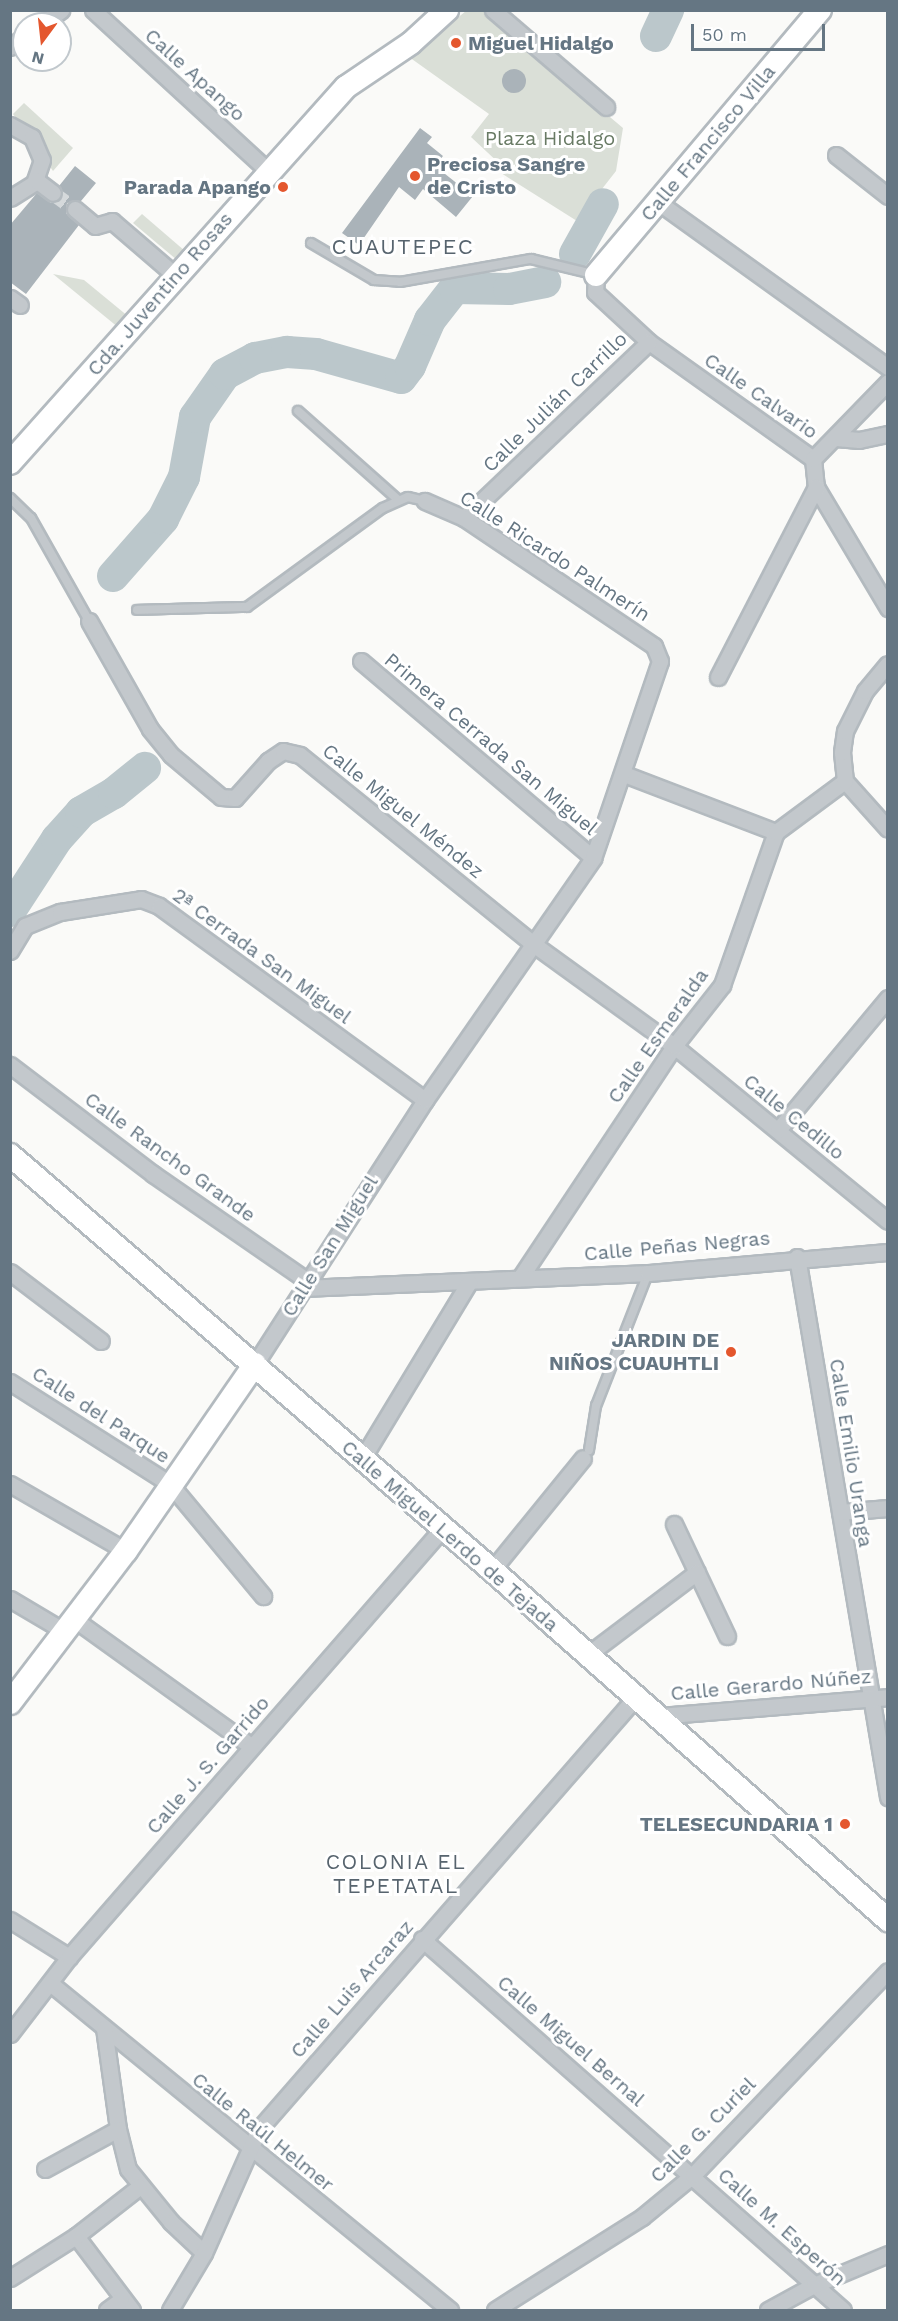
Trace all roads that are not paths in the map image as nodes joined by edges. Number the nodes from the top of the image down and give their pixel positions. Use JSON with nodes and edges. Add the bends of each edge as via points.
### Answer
{"nodes":[{"id":1,"x":93,"y":10,"type":"edge"},
{"id":2,"x":447,"y":10,"type":"edge"},
{"id":3,"x":493,"y":10,"type":"edge"},
{"id":4,"x":820,"y":10,"type":"edge"},
{"id":5,"x":606,"y":107,"type":"dead end"},
{"id":6,"x":11,"y":125,"type":"edge"},
{"id":7,"x":836,"y":155,"type":"dead end"},
{"id":8,"x":268,"y":171,"type":"junction"},
{"id":9,"x":36,"y":180,"type":"junction"},
{"id":10,"x":53,"y":193,"type":"tunnel mouth"},
{"id":11,"x":888,"y":196,"type":"edge"},
{"id":12,"x":10,"y":198,"type":"edge"},
{"id":13,"x":658,"y":202,"type":"junction"},
{"id":14,"x":75,"y":209,"type":"tunnel mouth"},
{"id":15,"x":312,"y":243,"type":"dead end"},
{"id":16,"x":588,"y":273,"type":"junction"},
{"id":17,"x":176,"y":276,"type":"junction"},
{"id":18,"x":649,"y":342,"type":"junction"},
{"id":19,"x":888,"y":367,"type":"edge"},
{"id":20,"x":888,"y":382,"type":"edge"},
{"id":21,"x":298,"y":411,"type":"dead end"},
{"id":22,"x":888,"y":434,"type":"edge"},
{"id":23,"x":836,"y":438,"type":"junction"},
{"id":24,"x":813,"y":459,"type":"junction"},
{"id":25,"x":10,"y":463,"type":"edge"},
{"id":26,"x":816,"y":486,"type":"junction"},
{"id":27,"x":10,"y":498,"type":"edge"},
{"id":28,"x":397,"y":500,"type":"junction"},
{"id":29,"x":426,"y":501,"type":"joint"},
{"id":30,"x":464,"y":518,"type":"junction"},
{"id":31,"x":888,"y":608,"type":"edge"},
{"id":32,"x":137,"y":610,"type":"dead end"},
{"id":33,"x":89,"y":621,"type":"joint"},
{"id":34,"x":659,"y":653,"type":"joint"},
{"id":35,"x":361,"y":661,"type":"dead end"},
{"id":36,"x":888,"y":664,"type":"edge"},
{"id":37,"x":718,"y":677,"type":"dead end"},
{"id":38,"x":624,"y":774,"type":"junction"},
{"id":39,"x":845,"y":781,"type":"junction"},
{"id":40,"x":888,"y":829,"type":"edge"},
{"id":41,"x":776,"y":832,"type":"junction"},
{"id":42,"x":593,"y":858,"type":"junction"},
{"id":43,"x":536,"y":946,"type":"junction"},
{"id":44,"x":10,"y":951,"type":"edge"},
{"id":45,"x":888,"y":998,"type":"edge"},
{"id":46,"x":674,"y":1047,"type":"junction"},
{"id":47,"x":10,"y":1065,"type":"edge"},
{"id":48,"x":425,"y":1100,"type":"junction"},
{"id":49,"x":778,"y":1130,"type":"junction"},
{"id":50,"x":10,"y":1155,"type":"edge"},
{"id":51,"x":887,"y":1219,"type":"edge"},
{"id":52,"x":888,"y":1252,"type":"edge"},
{"id":53,"x":796,"y":1257,"type":"junction"},
{"id":54,"x":10,"y":1272,"type":"edge"},
{"id":55,"x":648,"y":1273,"type":"junction"},
{"id":56,"x":520,"y":1278,"type":"junction"},
{"id":57,"x":469,"y":1282,"type":"junction"},
{"id":58,"x":305,"y":1284,"type":"junction"},
{"id":59,"x":101,"y":1341,"type":"dead end"},
{"id":60,"x":255,"y":1364,"type":"junction"},
{"id":61,"x":10,"y":1382,"type":"edge"},
{"id":62,"x":586,"y":1454,"type":"joint"},
{"id":63,"x":362,"y":1459,"type":"junction"},
{"id":64,"x":10,"y":1484,"type":"edge"},
{"id":65,"x":170,"y":1484,"type":"junction"},
{"id":66,"x":888,"y":1508,"type":"edge"},
{"id":67,"x":840,"y":1512,"type":"junction"},
{"id":68,"x":674,"y":1524,"type":"dead end"},
{"id":69,"x":442,"y":1528,"type":"junction"},
{"id":70,"x":126,"y":1551,"type":"junction"},
{"id":71,"x":492,"y":1570,"type":"junction"},
{"id":72,"x":697,"y":1572,"type":"junction"},
{"id":73,"x":263,"y":1596,"type":"dead end"},
{"id":74,"x":10,"y":1599,"type":"edge"},
{"id":75,"x":69,"y":1625,"type":"junction"},
{"id":76,"x":728,"y":1636,"type":"dead end"},
{"id":77,"x":586,"y":1656,"type":"junction"},
{"id":78,"x":888,"y":1697,"type":"edge"},
{"id":79,"x":635,"y":1698,"type":"junction"},
{"id":80,"x":870,"y":1698,"type":"junction"},
{"id":81,"x":10,"y":1703,"type":"edge"},
{"id":82,"x":658,"y":1716,"type":"junction"},
{"id":83,"x":251,"y":1746,"type":"junction"},
{"id":84,"x":888,"y":1797,"type":"edge"},
{"id":85,"x":10,"y":1920,"type":"edge"},
{"id":86,"x":888,"y":1920,"type":"edge"},
{"id":87,"x":422,"y":1939,"type":"junction"},
{"id":88,"x":69,"y":1957,"type":"junction"},
{"id":89,"x":888,"y":1971,"type":"edge"},
{"id":90,"x":50,"y":1983,"type":"junction"},
{"id":91,"x":104,"y":2028,"type":"junction"},
{"id":92,"x":10,"y":2034,"type":"edge"},
{"id":93,"x":118,"y":2129,"type":"junction"},
{"id":94,"x":249,"y":2149,"type":"junction"},
{"id":95,"x":45,"y":2169,"type":"dead end"},
{"id":96,"x":693,"y":2175,"type":"junction"},
{"id":97,"x":139,"y":2187,"type":"junction"},
{"id":98,"x":76,"y":2236,"type":"junction"},
{"id":99,"x":204,"y":2253,"type":"junction"},
{"id":100,"x":888,"y":2254,"type":"edge"},
{"id":101,"x":10,"y":2278,"type":"edge"},
{"id":102,"x":814,"y":2285,"type":"junction"},
{"id":103,"x":126,"y":2305,"type":"edge"},
{"id":104,"x":107,"y":2310,"type":"edge"},
{"id":105,"x":170,"y":2310,"type":"edge"},
{"id":106,"x":450,"y":2310,"type":"edge"},
{"id":107,"x":495,"y":2310,"type":"edge"},
{"id":108,"x":768,"y":2310,"type":"edge"},
{"id":109,"x":843,"y":2310,"type":"edge"}],
"edges":[{"from":1,"to":8,"type":"street","name":"Calle Apango"},
{"from":2,"to":8,"type":"street","name":"Cda. Juventino Rosas","via":[[411,43],[346,87]]},
{"from":3,"to":5,"type":"street"},
{"from":4,"to":13,"type":"street","name":"Calle Francisco Villa"},
{"from":6,"to":9,"type":"street","via":[[27,133],[39,147],[42,160]]},
{"from":7,"to":11,"type":"street"},
{"from":8,"to":17,"type":"street","name":"Cda. Juventino Rosas"},
{"from":9,"to":10,"type":"street"},
{"from":9,"to":12,"type":"street","via":[[25,192]]},
{"from":13,"to":16,"type":"street","name":"Calle Francisco Villa"},
{"from":13,"to":19,"type":"street"},
{"from":14,"to":17,"type":"street","via":[[95,226],[112,221]]},
{"from":15,"to":16,"type":"lane","via":[[374,280],[400,282],[531,259]]},
{"from":16,"to":18,"type":"street","name":"Calle Calvario","via":[[596,292]]},
{"from":17,"to":25,"type":"street","name":"Cda. Juventino Rosas"},
{"from":18,"to":24,"type":"street","name":"Calle Calvario"},
{"from":18,"to":30,"type":"street","name":"Calle Julián Carrillo"},
{"from":20,"to":23,"type":"street"},
{"from":21,"to":28,"type":"lane"},
{"from":22,"to":23,"type":"street","via":[[859,440]]},
{"from":23,"to":24,"type":"street"},
{"from":24,"to":26,"type":"street","name":"Calle Calvario"},
{"from":26,"to":31,"type":"street","name":"Calle Calvario"},
{"from":26,"to":37,"type":"street"},
{"from":27,"to":33,"type":"lane","name":"Calle Miguel Méndez","via":[[31,518]]},
{"from":28,"to":29,"type":"lane","name":"Calle Ricardo Palmerín","via":[[408,497]]},
{"from":28,"to":32,"type":"lane","via":[[247,608]]},
{"from":29,"to":30,"type":"street","name":"Calle Ricardo Palmerín"},
{"from":30,"to":34,"type":"street","name":"Calle Ricardo Palmerín"},
{"from":33,"to":43,"type":"street","name":"Calle Miguel Méndez","via":[[150,729],[171,755],[221,797],[235,798],[268,761],[283,751],[300,755]]},
{"from":34,"to":38,"type":"street","name":"Calle San Miguel"},
{"from":35,"to":42,"type":"street","name":"Primera Cerrada San Miguel"},
{"from":36,"to":39,"type":"street","via":[[865,691],[845,731]]},
{"from":38,"to":41,"type":"street"},
{"from":38,"to":42,"type":"street","name":"Calle San Miguel"},
{"from":39,"to":40,"type":"street"},
{"from":39,"to":41,"type":"street"},
{"from":41,"to":46,"type":"street","name":"Calle Esmeralda","via":[[723,985]]},
{"from":42,"to":43,"type":"street","name":"Calle San Miguel"},
{"from":43,"to":46,"type":"street","name":"Calle Cedillo"},
{"from":43,"to":48,"type":"street","name":"Calle San Miguel"},
{"from":44,"to":48,"type":"street","name":"2ª Cerrada San Miguel","via":[[25,926],[60,912],[141,898],[159,906]]},
{"from":45,"to":49,"type":"street"},
{"from":46,"to":49,"type":"street","name":"Calle Cedillo"},
{"from":46,"to":56,"type":"street","name":"Calle Esmeralda"},
{"from":47,"to":58,"type":"street","name":"Calle Rancho Grande"},
{"from":48,"to":58,"type":"street","name":"Calle San Miguel"},
{"from":49,"to":51,"type":"street","name":"Calle Cedillo"},
{"from":50,"to":60,"type":"street","name":"Calle Miguel Lerdo de Tejada"},
{"from":52,"to":53,"type":"street","name":"Calle Peñas Negras"},
{"from":53,"to":55,"type":"street","name":"Calle Peñas Negras"},
{"from":53,"to":67,"type":"street","name":"Calle Emilio Uranga"},
{"from":54,"to":59,"type":"street"},
{"from":55,"to":56,"type":"street","name":"Calle Peñas Negras"},
{"from":55,"to":62,"type":"lane","via":[[596,1406]]},
{"from":56,"to":57,"type":"street","name":"Calle Peñas Negras"},
{"from":57,"to":58,"type":"street","name":"Calle Peñas Negras"},
{"from":57,"to":63,"type":"street"},
{"from":58,"to":60,"type":"street","name":"Calle San Miguel"},
{"from":60,"to":63,"type":"street","name":"Calle Miguel Lerdo de Tejada"},
{"from":60,"to":65,"type":"street","name":"Calle San Miguel"},
{"from":61,"to":65,"type":"street","name":"Calle del Parque"},
{"from":62,"to":71,"type":"street"},
{"from":63,"to":69,"type":"street","name":"Calle Miguel Lerdo de Tejada"},
{"from":64,"to":70,"type":"street"},
{"from":65,"to":70,"type":"street","name":"Calle San Miguel"},
{"from":65,"to":73,"type":"street","name":"Calle del Parque"},
{"from":66,"to":67,"type":"street"},
{"from":67,"to":80,"type":"street","name":"Calle Emilio Uranga"},
{"from":68,"to":72,"type":"street"},
{"from":69,"to":71,"type":"street","name":"Calle Miguel Lerdo de Tejada"},
{"from":69,"to":83,"type":"street","name":"Calle J. S. Garrido"},
{"from":70,"to":75,"type":"street","name":"Calle San Miguel"},
{"from":71,"to":77,"type":"street","name":"Calle Miguel Lerdo de Tejada"},
{"from":72,"to":76,"type":"street"},
{"from":72,"to":77,"type":"street"},
{"from":74,"to":75,"type":"street"},
{"from":75,"to":81,"type":"street","name":"Calle San Miguel"},
{"from":75,"to":83,"type":"street"},
{"from":77,"to":79,"type":"street","name":"Calle Miguel Lerdo de Tejada"},
{"from":78,"to":80,"type":"street","name":"Calle Gerardo Núñez"},
{"from":79,"to":82,"type":"street","name":"Calle Miguel Lerdo de Tejada"},
{"from":79,"to":87,"type":"street","name":"Calle Luis Arcaraz"},
{"from":80,"to":82,"type":"street","name":"Calle Gerardo Núñez"},
{"from":80,"to":84,"type":"street","name":"Calle Emilio Uranga"},
{"from":82,"to":86,"type":"street","name":"Calle Miguel Lerdo de Tejada"},
{"from":83,"to":88,"type":"street","name":"Calle J. S. Garrido"},
{"from":85,"to":88,"type":"street"},
{"from":87,"to":94,"type":"street","name":"Calle Luis Arcaraz","via":[[259,2129]]},
{"from":87,"to":96,"type":"street","name":"Calle Miguel Bernal"},
{"from":88,"to":90,"type":"street","name":"Calle J. S. Garrido"},
{"from":89,"to":96,"type":"street","name":"Calle G. Curiel"},
{"from":90,"to":91,"type":"street","name":"Calle Raúl Helmer"},
{"from":90,"to":92,"type":"street","name":"Calle J. S. Garrido"},
{"from":91,"to":93,"type":"street"},
{"from":91,"to":94,"type":"street","name":"Calle Raúl Helmer"},
{"from":93,"to":95,"type":"street"},
{"from":93,"to":97,"type":"street","via":[[128,2169]]},
{"from":94,"to":99,"type":"street","name":"Calle Luis Arcaraz"},
{"from":94,"to":106,"type":"street","name":"Calle Raúl Helmer"},
{"from":96,"to":102,"type":"street","name":"Calle M. Esperón"},
{"from":96,"to":107,"type":"street","name":"Calle G. Curiel","via":[[642,2217]]},
{"from":97,"to":98,"type":"street"},
{"from":97,"to":99,"type":"street"},
{"from":98,"to":101,"type":"street"},
{"from":98,"to":103,"type":"street"},
{"from":99,"to":105,"type":"street","name":"Calle Luis Arcaraz"},
{"from":100,"to":102,"type":"street"},
{"from":102,"to":108,"type":"street"},
{"from":102,"to":109,"type":"street","name":"Calle M. Esperón"},
{"from":103,"to":104,"type":"street"}]}
